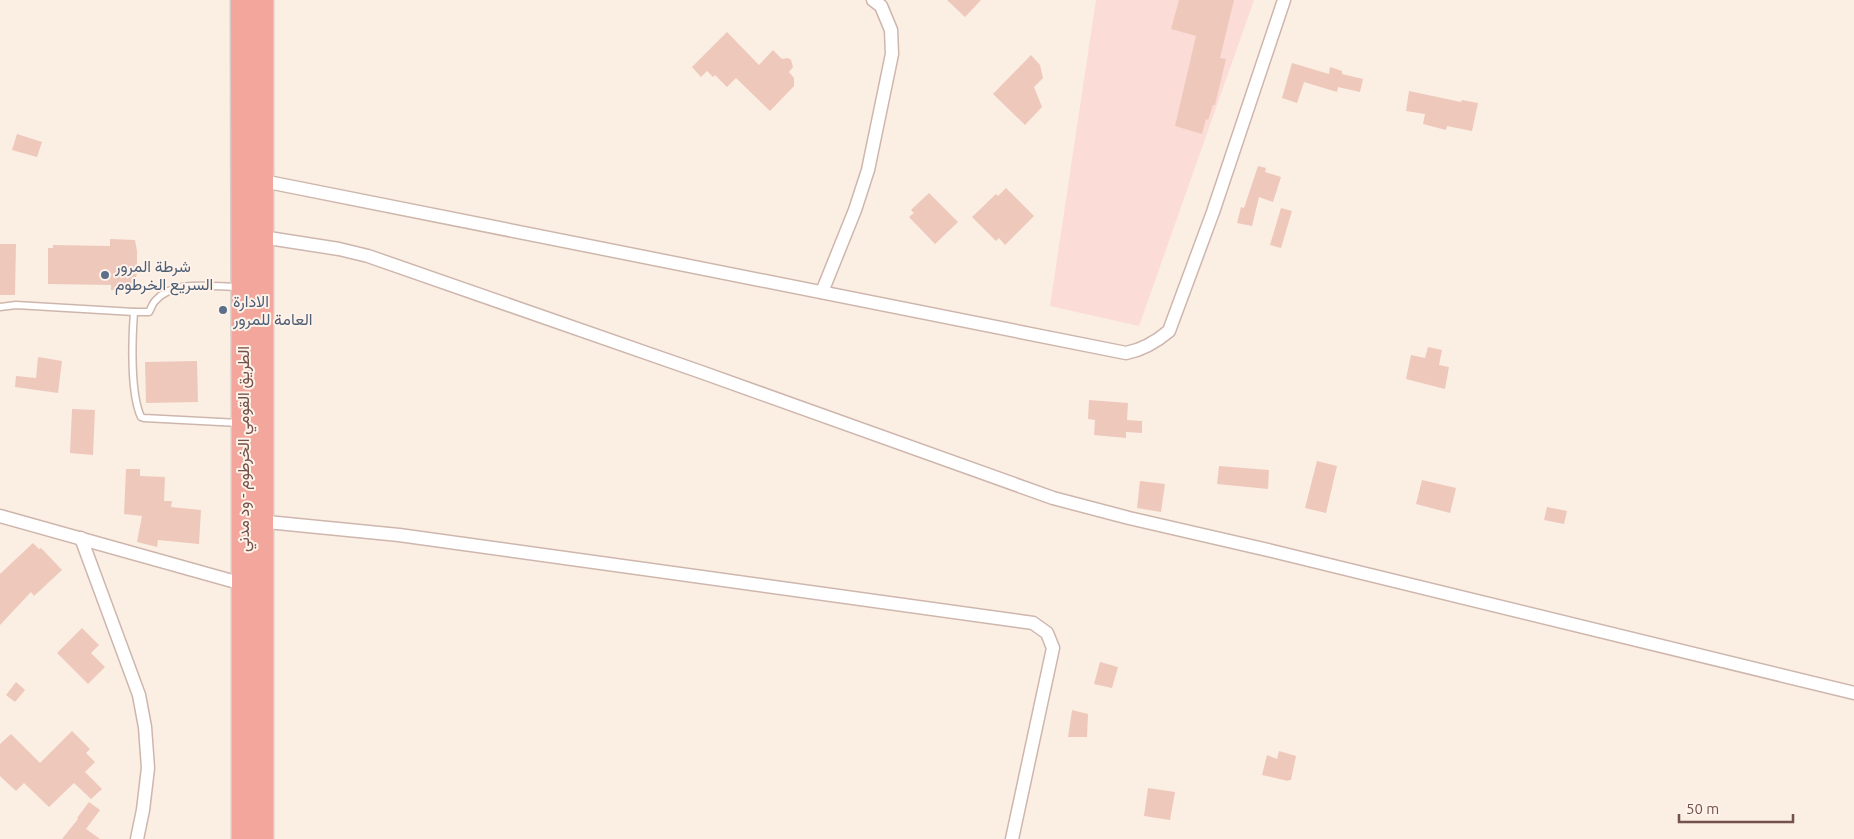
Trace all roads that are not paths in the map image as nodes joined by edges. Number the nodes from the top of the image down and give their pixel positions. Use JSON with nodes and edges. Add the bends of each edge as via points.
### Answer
{"nodes":[{"id":1,"x":242,"y":0,"type":"edge"},
{"id":2,"x":262,"y":0,"type":"edge"},
{"id":3,"x":1284,"y":0,"type":"edge"},
{"id":4,"x":880,"y":2,"type":"edge"},
{"id":5,"x":263,"y":181,"type":"junction"},
{"id":6,"x":262,"y":237,"type":"junction"},
{"id":7,"x":252,"y":288,"type":"junction"},
{"id":8,"x":822,"y":292,"type":"junction"},
{"id":9,"x":0,"y":307,"type":"edge"},
{"id":10,"x":134,"y":312,"type":"junction"},
{"id":11,"x":244,"y":423,"type":"junction"},
{"id":12,"x":0,"y":516,"type":"edge"},
{"id":13,"x":252,"y":520,"type":"junction"},
{"id":14,"x":81,"y":538,"type":"junction"},
{"id":15,"x":243,"y":584,"type":"junction"},
{"id":16,"x":1854,"y":693,"type":"edge"},
{"id":17,"x":137,"y":839,"type":"edge"},
{"id":18,"x":242,"y":839,"type":"edge"},
{"id":19,"x":262,"y":839,"type":"edge"},
{"id":20,"x":1012,"y":839,"type":"edge"}],
"edges":[{"from":1,"to":7,"type":"highway","name":"الطريق القومي الخرطوم - ود مدني"},
{"from":2,"to":5,"type":"highway","name":"الطريق القومي الخرطوم - ود مدني"},
{"from":3,"to":8,"type":"street","via":[[1169,332],[1159,339],[1137,351],[1126,352]]},
{"from":4,"to":8,"type":"street","via":[[891,30],[892,54],[887,79],[868,170]]},
{"from":5,"to":6,"type":"highway","name":"الطريق القومي الخرطوم - ود مدني"},
{"from":5,"to":8,"type":"street"},
{"from":6,"to":7,"type":"highway","name":"الطريق القومي الخرطوم - ود مدني"},
{"from":6,"to":16,"type":"street","via":[[368,256],[1053,498]]},
{"from":7,"to":10,"type":"lane","via":[[180,287],[155,301],[149,312]]},
{"from":7,"to":11,"type":"highway","name":"الطريق القومي الخرطوم - ود مدني"},
{"from":7,"to":13,"type":"highway","name":"الطريق القومي الخرطوم - ود مدني"},
{"from":9,"to":10,"type":"lane","via":[[56,306]]},
{"from":10,"to":11,"type":"lane","via":[[132,361],[142,417]]},
{"from":11,"to":13,"type":"highway","name":"الطريق القومي الخرطوم - ود مدني"},
{"from":12,"to":14,"type":"street"},
{"from":13,"to":15,"type":"highway","name":"الطريق القومي الخرطوم - ود مدني"},
{"from":13,"to":19,"type":"highway","name":"الطريق القومي الخرطوم - ود مدني"},
{"from":13,"to":20,"type":"street","via":[[408,536],[1033,623],[1047,633],[1054,648]]},
{"from":14,"to":15,"type":"street"},
{"from":14,"to":17,"type":"street","via":[[138,695],[145,726],[148,768]]},
{"from":15,"to":18,"type":"highway","name":"الطريق القومي الخرطوم - ود مدني"}]}
